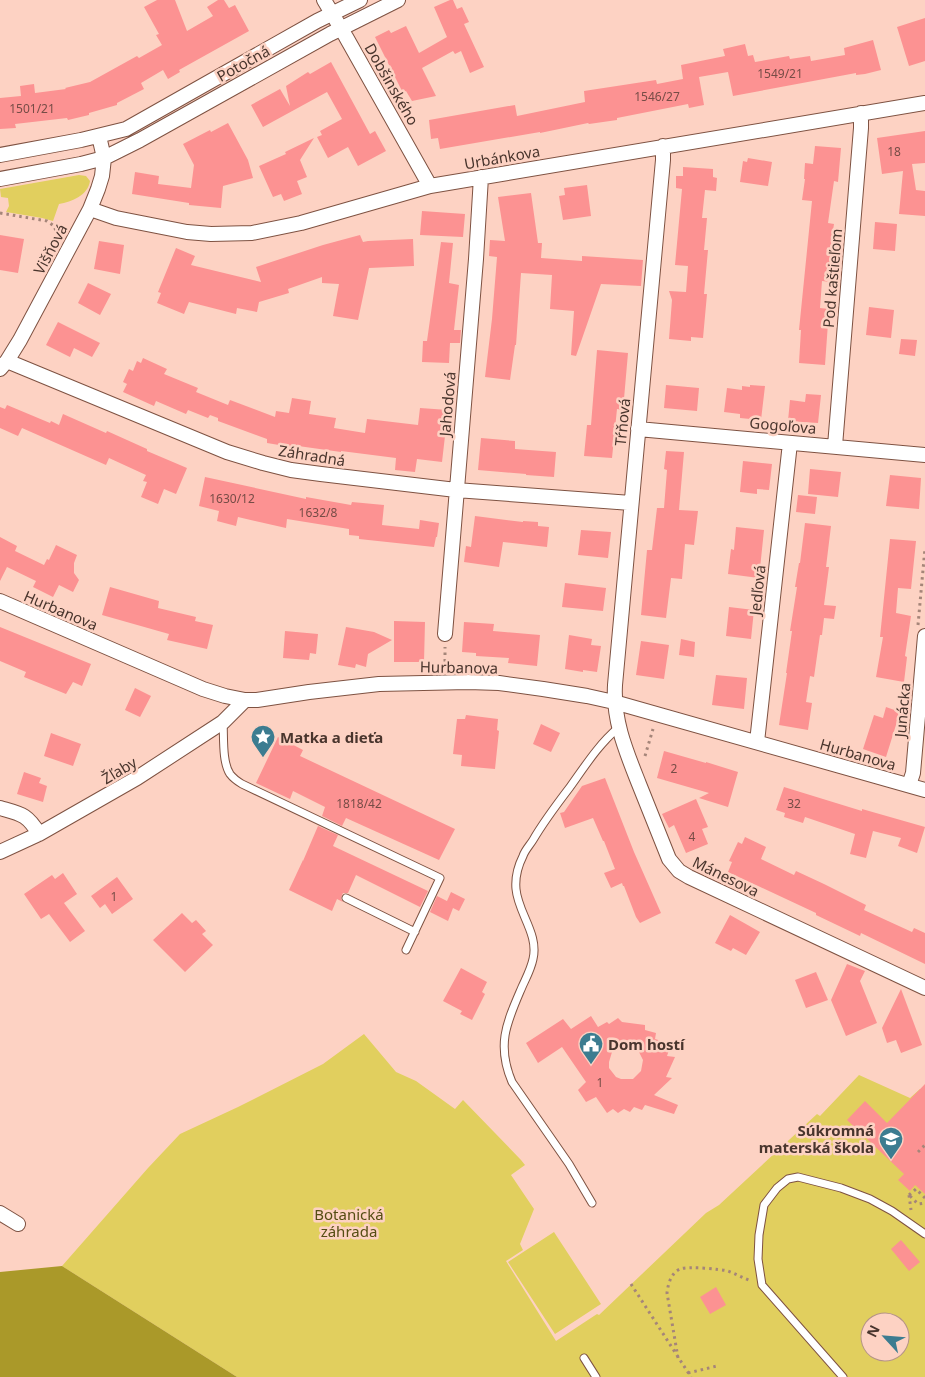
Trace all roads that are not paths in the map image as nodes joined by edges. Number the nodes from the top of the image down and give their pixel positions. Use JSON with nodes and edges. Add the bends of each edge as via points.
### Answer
{"nodes":[{"id":1,"x":324,"y":0,"type":"edge"},
{"id":2,"x":360,"y":0,"type":"edge"},
{"id":3,"x":398,"y":0,"type":"edge"},
{"id":4,"x":331,"y":14,"type":"junction"},
{"id":5,"x":341,"y":28,"type":"junction"},
{"id":6,"x":925,"y":103,"type":"edge"},
{"id":7,"x":861,"y":113,"type":"junction"},
{"id":8,"x":99,"y":136,"type":"junction"},
{"id":9,"x":663,"y":146,"type":"junction"},
{"id":10,"x":0,"y":155,"type":"edge"},
{"id":11,"x":104,"y":158,"type":"junction"},
{"id":12,"x":481,"y":177,"type":"junction"},
{"id":13,"x":0,"y":179,"type":"edge"},
{"id":14,"x":430,"y":186,"type":"junction"},
{"id":15,"x":90,"y":209,"type":"junction"},
{"id":16,"x":3,"y":365,"type":"edge"},
{"id":17,"x":638,"y":429,"type":"junction"},
{"id":18,"x":790,"y":442,"type":"junction"},
{"id":19,"x":835,"y":446,"type":"junction"},
{"id":20,"x":925,"y":455,"type":"edge"},
{"id":21,"x":456,"y":490,"type":"junction"},
{"id":22,"x":631,"y":503,"type":"junction"},
{"id":23,"x":0,"y":601,"type":"edge"},
{"id":24,"x":445,"y":634,"type":"road end"},
{"id":25,"x":925,"y":636,"type":"edge"},
{"id":26,"x":245,"y":700,"type":"junction"},
{"id":27,"x":614,"y":702,"type":"junction"},
{"id":28,"x":223,"y":722,"type":"junction"},
{"id":29,"x":618,"y":728,"type":"junction"},
{"id":30,"x":757,"y":742,"type":"junction"},
{"id":31,"x":910,"y":785,"type":"junction"},
{"id":32,"x":925,"y":790,"type":"edge"},
{"id":33,"x":0,"y":808,"type":"edge"},
{"id":34,"x":39,"y":834,"type":"junction"},
{"id":35,"x":0,"y":852,"type":"edge"},
{"id":36,"x":346,"y":898,"type":"dead end"},
{"id":37,"x":415,"y":932,"type":"junction"},
{"id":38,"x":406,"y":950,"type":"dead end"},
{"id":39,"x":925,"y":988,"type":"edge"},
{"id":40,"x":592,"y":1203,"type":"dead end"},
{"id":41,"x":0,"y":1213,"type":"edge"},
{"id":42,"x":18,"y":1224,"type":"dead end"},
{"id":43,"x":925,"y":1234,"type":"edge"},
{"id":44,"x":584,"y":1358,"type":"dead end"},
{"id":45,"x":596,"y":1377,"type":"edge"},
{"id":46,"x":843,"y":1377,"type":"edge"}],
"edges":[{"from":1,"to":4,"type":"street","name":"Dobšinského"},
{"from":2,"to":4,"type":"street","name":"Potočná"},
{"from":3,"to":5,"type":"street","name":"Potočná"},
{"from":4,"to":5,"type":"street","name":"Dobšinského"},
{"from":4,"to":8,"type":"street","name":"Potočná","via":[[132,126]]},
{"from":5,"to":11,"type":"street","name":"Potočná"},
{"from":5,"to":14,"type":"street","name":"Dobšinského"},
{"from":6,"to":7,"type":"street","name":"Urbánkova"},
{"from":7,"to":9,"type":"street","name":"Urbánkova"},
{"from":7,"to":19,"type":"street","name":"Pod kaštieľom"},
{"from":8,"to":10,"type":"street"},
{"from":8,"to":11,"type":"street","name":"Višňová"},
{"from":9,"to":12,"type":"street","name":"Urbánkova"},
{"from":9,"to":17,"type":"street","name":"Tŕňová"},
{"from":11,"to":13,"type":"street"},
{"from":11,"to":15,"type":"street","name":"Višňová","via":[[102,176]]},
{"from":12,"to":14,"type":"street","name":"Urbánkova"},
{"from":12,"to":21,"type":"street","name":"Jahodová"},
{"from":14,"to":15,"type":"street","name":"Urbánkova","via":[[301,223],[252,232],[187,232],[116,218]]},
{"from":15,"to":16,"type":"street","name":"Višňová"},
{"from":16,"to":21,"type":"street","name":"Záhradná","via":[[263,464]]},
{"from":17,"to":18,"type":"street","name":"Gogoľova"},
{"from":17,"to":22,"type":"street","name":"Tŕňová"},
{"from":18,"to":19,"type":"street","name":"Gogoľova"},
{"from":18,"to":30,"type":"street","name":"Jedľová"},
{"from":19,"to":20,"type":"street","name":"Gogoľova"},
{"from":21,"to":22,"type":"street","name":"Záhradná"},
{"from":21,"to":24,"type":"street","name":"Jahodová"},
{"from":22,"to":27,"type":"street","name":"Tŕňová"},
{"from":23,"to":26,"type":"street","name":"Hurbanova","via":[[203,689]]},
{"from":25,"to":31,"type":"street","name":"Junácka"},
{"from":26,"to":27,"type":"street","name":"Hurbanova","via":[[380,684],[468,682],[500,683]]},
{"from":26,"to":28,"type":"street","name":"Žľaby"},
{"from":27,"to":29,"type":"street","name":"Mánesova"},
{"from":27,"to":30,"type":"street","name":"Hurbanova"},
{"from":28,"to":34,"type":"street","name":"Žľaby","via":[[137,778]]},
{"from":28,"to":37,"type":"lane","via":[[227,768],[242,784],[440,878]]},
{"from":29,"to":39,"type":"street","name":"Mánesova","via":[[669,859],[679,871]]},
{"from":29,"to":40,"type":"lane","via":[[605,739],[545,820],[523,856],[516,889],[534,944],[534,956],[510,1014],[504,1042],[504,1058],[512,1082]]},
{"from":30,"to":31,"type":"street","name":"Hurbanova"},
{"from":31,"to":32,"type":"street","name":"Hurbanova"},
{"from":33,"to":34,"type":"street","via":[[23,815]]},
{"from":34,"to":35,"type":"street","name":"Žľaby"},
{"from":36,"to":37,"type":"lane"},
{"from":37,"to":38,"type":"lane"},
{"from":41,"to":42,"type":"street"},
{"from":43,"to":46,"type":"lane","via":[[870,1200],[841,1188],[798,1177],[788,1179],[777,1188],[764,1206],[758,1259],[762,1285]]},
{"from":44,"to":45,"type":"lane"}]}
